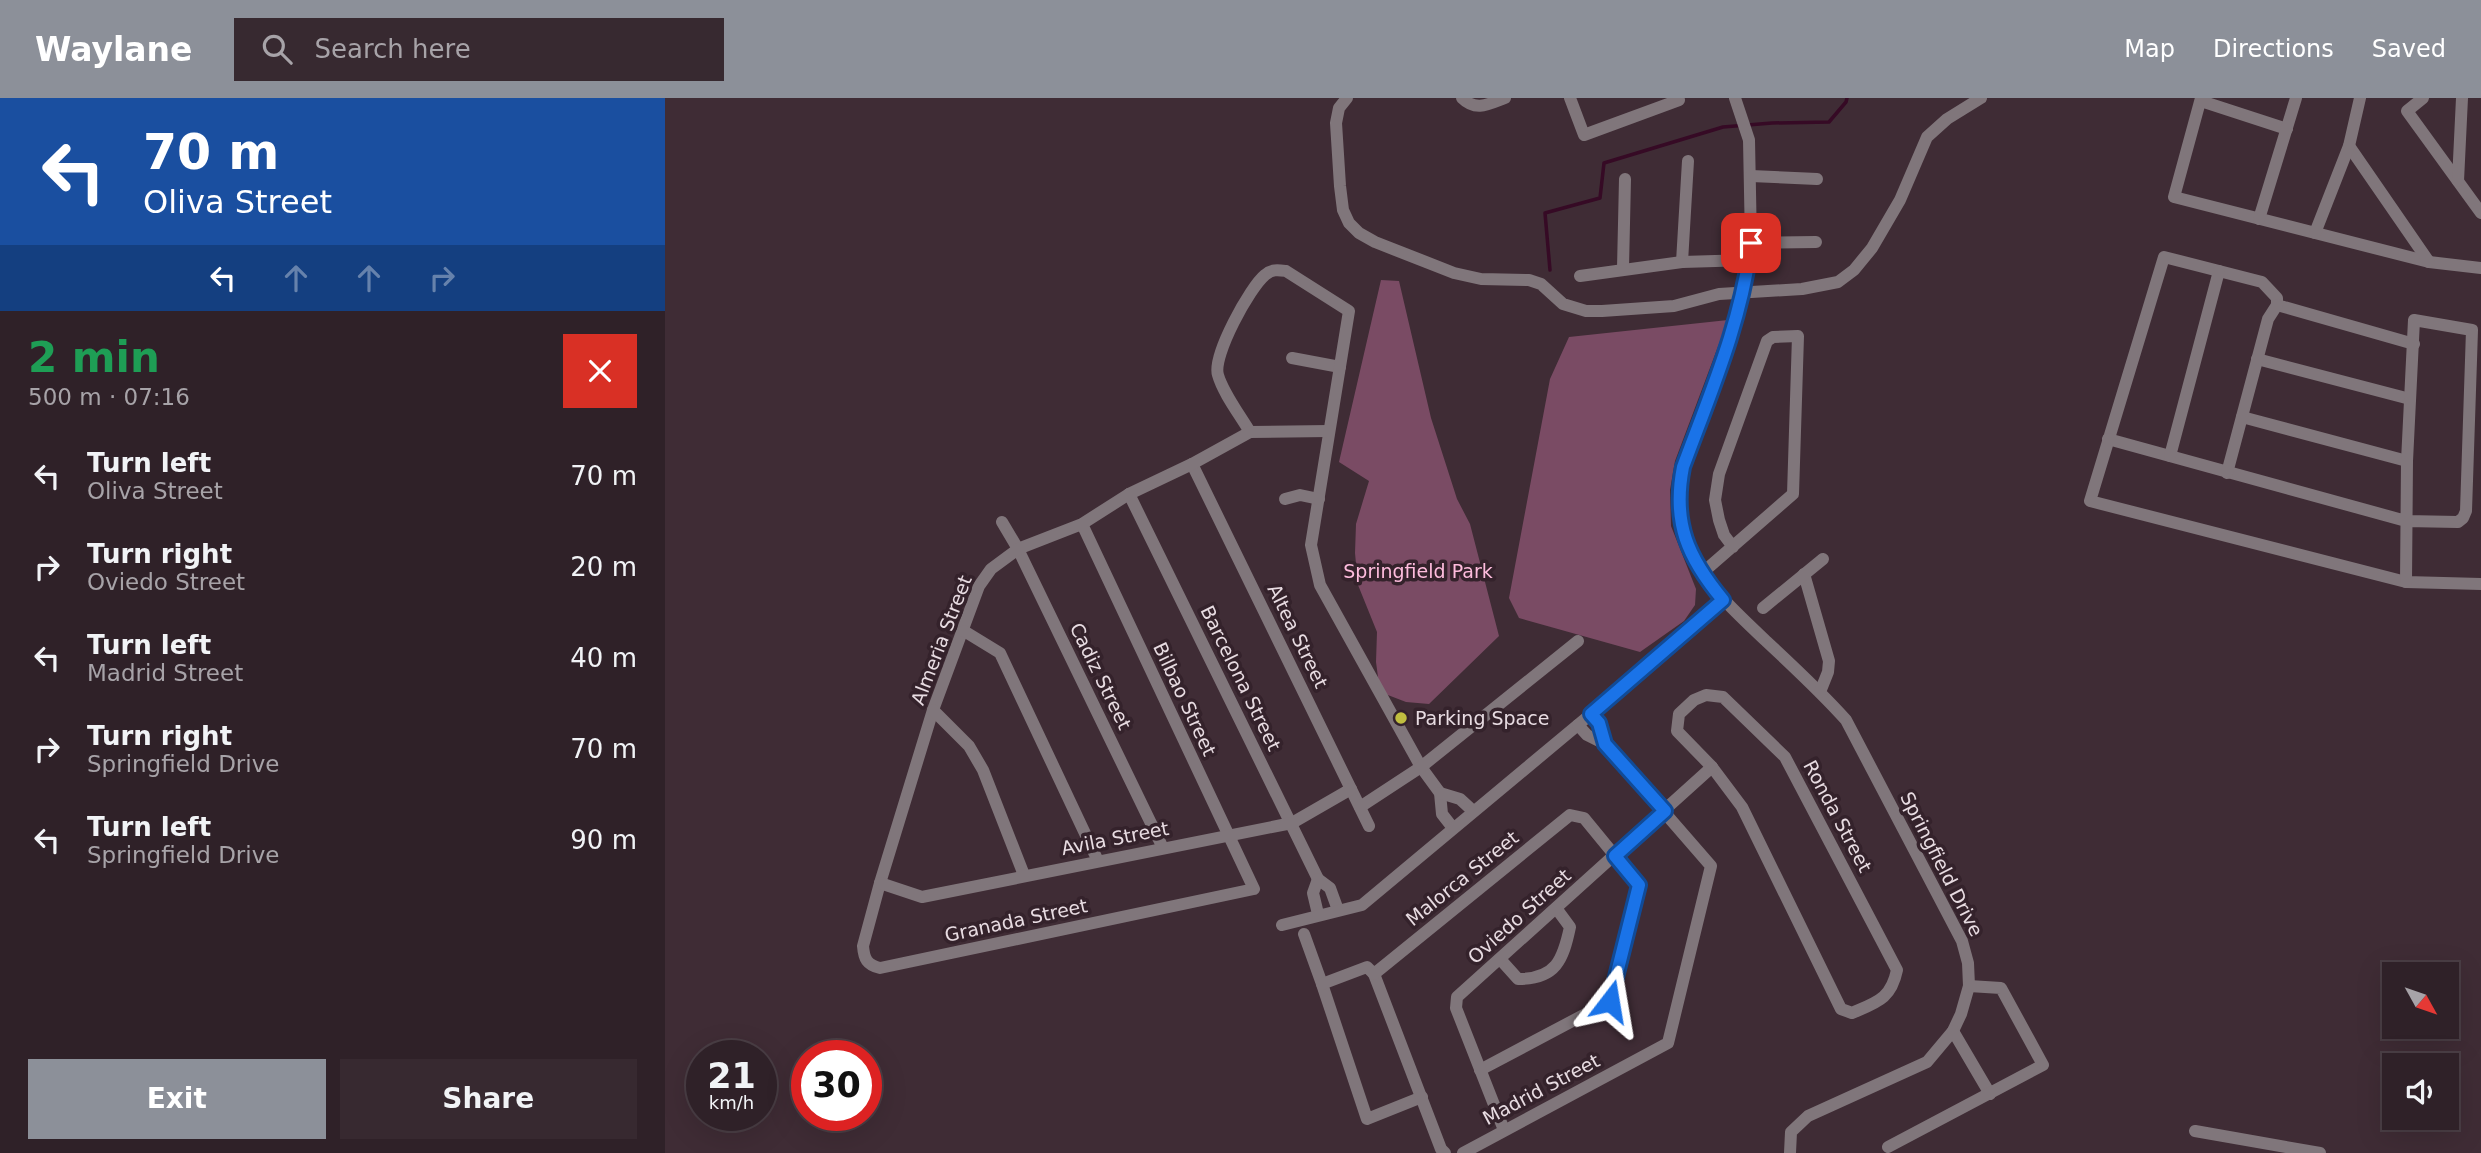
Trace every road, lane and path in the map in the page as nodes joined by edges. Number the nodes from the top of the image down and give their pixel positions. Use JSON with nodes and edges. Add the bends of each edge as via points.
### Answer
{"nodes":[{"id":1,"x":1347,"y":98,"type":"edge"},
{"id":2,"x":1462,"y":98,"type":"edge"},
{"id":3,"x":1505,"y":98,"type":"edge"},
{"id":4,"x":1570,"y":98,"type":"edge"},
{"id":5,"x":1735,"y":98,"type":"edge"},
{"id":6,"x":1981,"y":98,"type":"edge"},
{"id":7,"x":2296,"y":98,"type":"edge"},
{"id":8,"x":2360,"y":98,"type":"edge"},
{"id":9,"x":2423,"y":98,"type":"edge"},
{"id":10,"x":2462,"y":98,"type":"edge"},
{"id":11,"x":1679,"y":99,"type":"edge"},
{"id":12,"x":2201,"y":99,"type":"edge"},
{"id":13,"x":2287,"y":129,"type":"junction"},
{"id":14,"x":2349,"y":146,"type":"junction"},
{"id":15,"x":1688,"y":161,"type":"dead end"},
{"id":16,"x":1751,"y":176,"type":"junction"},
{"id":17,"x":1625,"y":179,"type":"dead end"},
{"id":18,"x":1817,"y":179,"type":"dead end"},
{"id":19,"x":2458,"y":181,"type":"junction"},
{"id":20,"x":2481,"y":213,"type":"edge"},
{"id":21,"x":2259,"y":219,"type":"junction"},
{"id":22,"x":2315,"y":233,"type":"junction"},
{"id":23,"x":1751,"y":243,"type":"junction"},
{"id":24,"x":1816,"y":243,"type":"dead end"},
{"id":25,"x":1749,"y":260,"type":"junction"},
{"id":26,"x":1682,"y":262,"type":"junction"},
{"id":27,"x":2429,"y":262,"type":"junction"},
{"id":28,"x":1623,"y":268,"type":"junction"},
{"id":29,"x":2481,"y":268,"type":"edge"},
{"id":30,"x":2219,"y":271,"type":"junction"},
{"id":31,"x":1580,"y":276,"type":"dead end"},
{"id":32,"x":1743,"y":292,"type":"junction"},
{"id":33,"x":2277,"y":305,"type":"junction"},
{"id":34,"x":2414,"y":344,"type":"junction"},
{"id":35,"x":1292,"y":358,"type":"dead end"},
{"id":36,"x":2257,"y":359,"type":"junction"},
{"id":37,"x":1340,"y":367,"type":"junction"},
{"id":38,"x":2410,"y":399,"type":"junction"},
{"id":39,"x":2242,"y":417,"type":"junction"},
{"id":40,"x":1329,"y":431,"type":"junction"},
{"id":41,"x":1250,"y":432,"type":"junction"},
{"id":42,"x":2108,"y":439,"type":"junction"},
{"id":43,"x":2170,"y":457,"type":"junction"},
{"id":44,"x":2407,"y":461,"type":"junction"},
{"id":45,"x":1192,"y":464,"type":"junction"},
{"id":46,"x":2227,"y":472,"type":"junction"},
{"id":47,"x":1129,"y":494,"type":"junction"},
{"id":48,"x":1285,"y":499,"type":"dead end"},
{"id":49,"x":1319,"y":499,"type":"junction"},
{"id":50,"x":2406,"y":521,"type":"junction"},
{"id":51,"x":1002,"y":522,"type":"dead end"},
{"id":52,"x":1082,"y":524,"type":"junction"},
{"id":53,"x":1733,"y":547,"type":"junction"},
{"id":54,"x":1018,"y":549,"type":"junction"},
{"id":55,"x":1823,"y":559,"type":"dead end"},
{"id":56,"x":1702,"y":574,"type":"junction"},
{"id":57,"x":1804,"y":574,"type":"junction"},
{"id":58,"x":2406,"y":582,"type":"junction"},
{"id":59,"x":2481,"y":584,"type":"edge"},
{"id":60,"x":1723,"y":600,"type":"junction"},
{"id":61,"x":1763,"y":608,"type":"dead end"},
{"id":62,"x":964,"y":631,"type":"junction"},
{"id":63,"x":1578,"y":641,"type":"dead end"},
{"id":64,"x":1821,"y":692,"type":"junction"},
{"id":65,"x":933,"y":710,"type":"junction"},
{"id":66,"x":1591,"y":714,"type":"junction"},
{"id":67,"x":1578,"y":725,"type":"junction"},
{"id":68,"x":1605,"y":744,"type":"junction"},
{"id":69,"x":1421,"y":766,"type":"junction"},
{"id":70,"x":1712,"y":768,"type":"junction"},
{"id":71,"x":1351,"y":789,"type":"junction"},
{"id":72,"x":1440,"y":793,"type":"junction"},
{"id":73,"x":1360,"y":807,"type":"junction"},
{"id":74,"x":1473,"y":811,"type":"junction"},
{"id":75,"x":1665,"y":811,"type":"junction"},
{"id":76,"x":1292,"y":823,"type":"junction"},
{"id":77,"x":1369,"y":826,"type":"dead end"},
{"id":78,"x":1453,"y":828,"type":"junction"},
{"id":79,"x":1229,"y":835,"type":"junction"},
{"id":80,"x":1163,"y":848,"type":"junction"},
{"id":81,"x":1615,"y":856,"type":"junction"},
{"id":82,"x":1098,"y":861,"type":"junction"},
{"id":83,"x":1024,"y":875,"type":"junction"},
{"id":84,"x":1318,"y":879,"type":"junction"},
{"id":85,"x":880,"y":883,"type":"junction"},
{"id":86,"x":1254,"y":889,"type":"joint"},
{"id":87,"x":1556,"y":908,"type":"junction"},
{"id":88,"x":1338,"y":910,"type":"junction"},
{"id":89,"x":1318,"y":914,"type":"junction"},
{"id":90,"x":1282,"y":925,"type":"dead end"},
{"id":91,"x":1304,"y":934,"type":"dead end"},
{"id":92,"x":1500,"y":959,"type":"junction"},
{"id":93,"x":1374,"y":974,"type":"junction"},
{"id":94,"x":1322,"y":984,"type":"junction"},
{"id":95,"x":1969,"y":986,"type":"junction"},
{"id":96,"x":1953,"y":1031,"type":"junction"},
{"id":97,"x":1480,"y":1070,"type":"junction"},
{"id":98,"x":1990,"y":1094,"type":"junction"},
{"id":99,"x":1422,"y":1097,"type":"junction"},
{"id":100,"x":1504,"y":1130,"type":"junction"},
{"id":101,"x":2195,"y":1131,"type":"dead end"},
{"id":102,"x":1888,"y":1146,"type":"dead end"},
{"id":103,"x":1445,"y":1153,"type":"edge"},
{"id":104,"x":1463,"y":1153,"type":"edge"},
{"id":105,"x":1790,"y":1153,"type":"edge"},
{"id":106,"x":2320,"y":1153,"type":"edge"}],
"edges":[{"from":1,"to":32,"type":"street","via":[[1336,123],[1343,210],[1354,228],[1375,242],[1466,277],[1529,280],[1541,284],[1563,304],[1586,311],[1674,306]]},
{"from":2,"to":3,"type":"street","via":[[1474,107]]},
{"from":4,"to":11,"type":"street","via":[[1584,135]]},
{"from":5,"to":16,"type":"street","name":"Springfield Drive","via":[[1749,140]]},
{"from":6,"to":32,"type":"street","via":[[1927,137],[1873,248],[1854,270],[1838,282]]},
{"from":7,"to":13,"type":"street"},
{"from":8,"to":14,"type":"street"},
{"from":9,"to":19,"type":"street","via":[[2407,110]]},
{"from":10,"to":19,"type":"street"},
{"from":12,"to":13,"type":"street"},
{"from":12,"to":21,"type":"street","via":[[2174,197]]},
{"from":13,"to":21,"type":"street"},
{"from":14,"to":22,"type":"street"},
{"from":14,"to":27,"type":"street"},
{"from":15,"to":26,"type":"street"},
{"from":16,"to":18,"type":"street"},
{"from":16,"to":23,"type":"street","name":"Springfield Drive"},
{"from":17,"to":28,"type":"street"},
{"from":19,"to":20,"type":"street"},
{"from":21,"to":22,"type":"street"},
{"from":22,"to":27,"type":"street"},
{"from":23,"to":24,"type":"street"},
{"from":23,"to":25,"type":"street","name":"Springfield Drive"},
{"from":25,"to":26,"type":"street"},
{"from":25,"to":32,"type":"street","name":"Springfield Drive"},
{"from":26,"to":28,"type":"street"},
{"from":27,"to":29,"type":"street"},
{"from":28,"to":31,"type":"street"},
{"from":30,"to":33,"type":"street","via":[[2262,282],[2277,298]]},
{"from":30,"to":42,"type":"street","via":[[2164,257]]},
{"from":30,"to":43,"type":"street"},
{"from":32,"to":56,"type":"street","name":"Springfield Drive","via":[[1679,485],[1683,532]]},
{"from":33,"to":34,"type":"street"},
{"from":33,"to":36,"type":"street","via":[[2268,319]]},
{"from":34,"to":38,"type":"street"},
{"from":34,"to":50,"type":"street","via":[[2414,320],[2472,331],[2466,511],[2458,522]]},
{"from":35,"to":37,"type":"street"},
{"from":36,"to":38,"type":"street"},
{"from":36,"to":39,"type":"street"},
{"from":37,"to":40,"type":"street"},
{"from":37,"to":41,"type":"street","via":[[1349,311],[1286,271],[1265,275],[1239,312],[1216,365]]},
{"from":38,"to":44,"type":"street"},
{"from":39,"to":44,"type":"street"},
{"from":39,"to":46,"type":"street"},
{"from":40,"to":41,"type":"street","name":"Almeria Street"},
{"from":40,"to":49,"type":"street"},
{"from":41,"to":45,"type":"street","name":"Almeria Street"},
{"from":42,"to":43,"type":"street"},
{"from":42,"to":58,"type":"street","via":[[2090,501]]},
{"from":43,"to":46,"type":"street"},
{"from":44,"to":50,"type":"street"},
{"from":45,"to":47,"type":"street","name":"Almeria Street"},
{"from":45,"to":71,"type":"street","name":"Altea Street"},
{"from":46,"to":50,"type":"street"},
{"from":47,"to":52,"type":"street","name":"Almeria Street"},
{"from":47,"to":76,"type":"street","name":"Barcelona Street"},
{"from":48,"to":49,"type":"street","via":[[1300,495]]},
{"from":49,"to":69,"type":"street","via":[[1311,545],[1321,585]]},
{"from":50,"to":58,"type":"street"},
{"from":51,"to":54,"type":"street","name":"Cadiz Street"},
{"from":52,"to":54,"type":"street","name":"Almeria Street"},
{"from":52,"to":79,"type":"street","name":"Bilbao Street"},
{"from":53,"to":53,"type":"street","via":[[1793,494],[1798,336],[1767,341],[1719,474],[1715,500],[1724,535]]},
{"from":53,"to":56,"type":"street"},
{"from":54,"to":62,"type":"street","name":"Almeria Street","via":[[991,569],[979,586]]},
{"from":54,"to":80,"type":"street","name":"Cadiz Street"},
{"from":55,"to":57,"type":"street"},
{"from":56,"to":60,"type":"street","name":"Springfield Drive"},
{"from":57,"to":61,"type":"street"},
{"from":57,"to":64,"type":"street","via":[[1829,662]]},
{"from":58,"to":59,"type":"street"},
{"from":60,"to":64,"type":"street","name":"Springfield Drive"},
{"from":60,"to":66,"type":"street"},
{"from":62,"to":65,"type":"street","name":"Almeria Street"},
{"from":62,"to":82,"type":"street","via":[[1000,653]]},
{"from":63,"to":69,"type":"street"},
{"from":64,"to":95,"type":"street","name":"Springfield Drive","via":[[1846,720],[1962,941]]},
{"from":65,"to":83,"type":"street","via":[[969,746]]},
{"from":65,"to":85,"type":"street","name":"Almeria Street"},
{"from":66,"to":67,"type":"street"},
{"from":66,"to":68,"type":"street","name":"Madrid Street"},
{"from":67,"to":68,"type":"street","name":"Madrid Street"},
{"from":67,"to":74,"type":"street"},
{"from":68,"to":75,"type":"street","name":"Madrid Street"},
{"from":69,"to":72,"type":"street"},
{"from":69,"to":73,"type":"street"},
{"from":70,"to":70,"type":"street","name":"Ronda Street","via":[[1678,731],[1679,714],[1706,695],[1723,697],[1785,757],[1898,970],[1894,986],[1882,1000],[1852,1013],[1841,1009],[1742,807]]},
{"from":70,"to":75,"type":"street","name":"Oviedo Street"},
{"from":71,"to":73,"type":"street","name":"Altea Street"},
{"from":71,"to":76,"type":"street","name":"Avila Street"},
{"from":72,"to":74,"type":"street","via":[[1460,799]]},
{"from":72,"to":78,"type":"street","via":[[1442,814]]},
{"from":73,"to":77,"type":"street","name":"Altea Street"},
{"from":74,"to":78,"type":"street"},
{"from":75,"to":81,"type":"street","name":"Oviedo Street"},
{"from":75,"to":100,"type":"street","name":"Madrid Street","via":[[1711,866],[1668,1043]]},
{"from":76,"to":79,"type":"street","name":"Avila Street"},
{"from":76,"to":84,"type":"street","name":"Barcelona Street"},
{"from":78,"to":88,"type":"street","via":[[1362,905]]},
{"from":79,"to":80,"type":"street","name":"Avila Street"},
{"from":79,"to":86,"type":"street","name":"Bilbao Street"},
{"from":80,"to":82,"type":"street","name":"Avila Street"},
{"from":81,"to":87,"type":"street","name":"Oviedo Street"},
{"from":81,"to":93,"type":"street","name":"Malorca Street","via":[[1584,818],[1570,816]]},
{"from":81,"to":97,"type":"street","name":"Malorca Street","via":[[1639,885],[1610,1001]]},
{"from":82,"to":83,"type":"street","name":"Avila Street"},
{"from":83,"to":85,"type":"street","name":"Avila Street","via":[[922,897]]},
{"from":84,"to":88,"type":"street","name":"Barcelona Street","via":[[1330,888]]},
{"from":84,"to":89,"type":"street","name":"Barcelona Street","via":[[1313,893]]},
{"from":85,"to":86,"type":"street","name":"Granada Street","via":[[863,946],[867,962],[880,968]]},
{"from":87,"to":92,"type":"street","name":"Oviedo Street"},
{"from":87,"to":92,"type":"street","via":[[1570,927],[1565,952],[1556,965],[1536,979],[1518,979]]},
{"from":88,"to":89,"type":"street"},
{"from":89,"to":90,"type":"street"},
{"from":91,"to":94,"type":"street"},
{"from":92,"to":97,"type":"street","name":"Oviedo Street","via":[[1457,997],[1456,1009]]},
{"from":93,"to":94,"type":"street","via":[[1367,967]]},
{"from":93,"to":99,"type":"street"},
{"from":94,"to":99,"type":"street","via":[[1367,1119]]},
{"from":95,"to":96,"type":"street","name":"Springfield Drive"},
{"from":95,"to":98,"type":"street","via":[[2001,988],[2043,1065]]},
{"from":96,"to":98,"type":"street"},
{"from":96,"to":105,"type":"street","name":"Springfield Drive","via":[[1927,1062],[1808,1116],[1791,1132]]},
{"from":97,"to":100,"type":"street","name":"Oviedo Street"},
{"from":98,"to":102,"type":"street"},
{"from":99,"to":103,"type":"street"},
{"from":100,"to":104,"type":"street","name":"Madrid Street"},
{"from":101,"to":106,"type":"street"}]}
